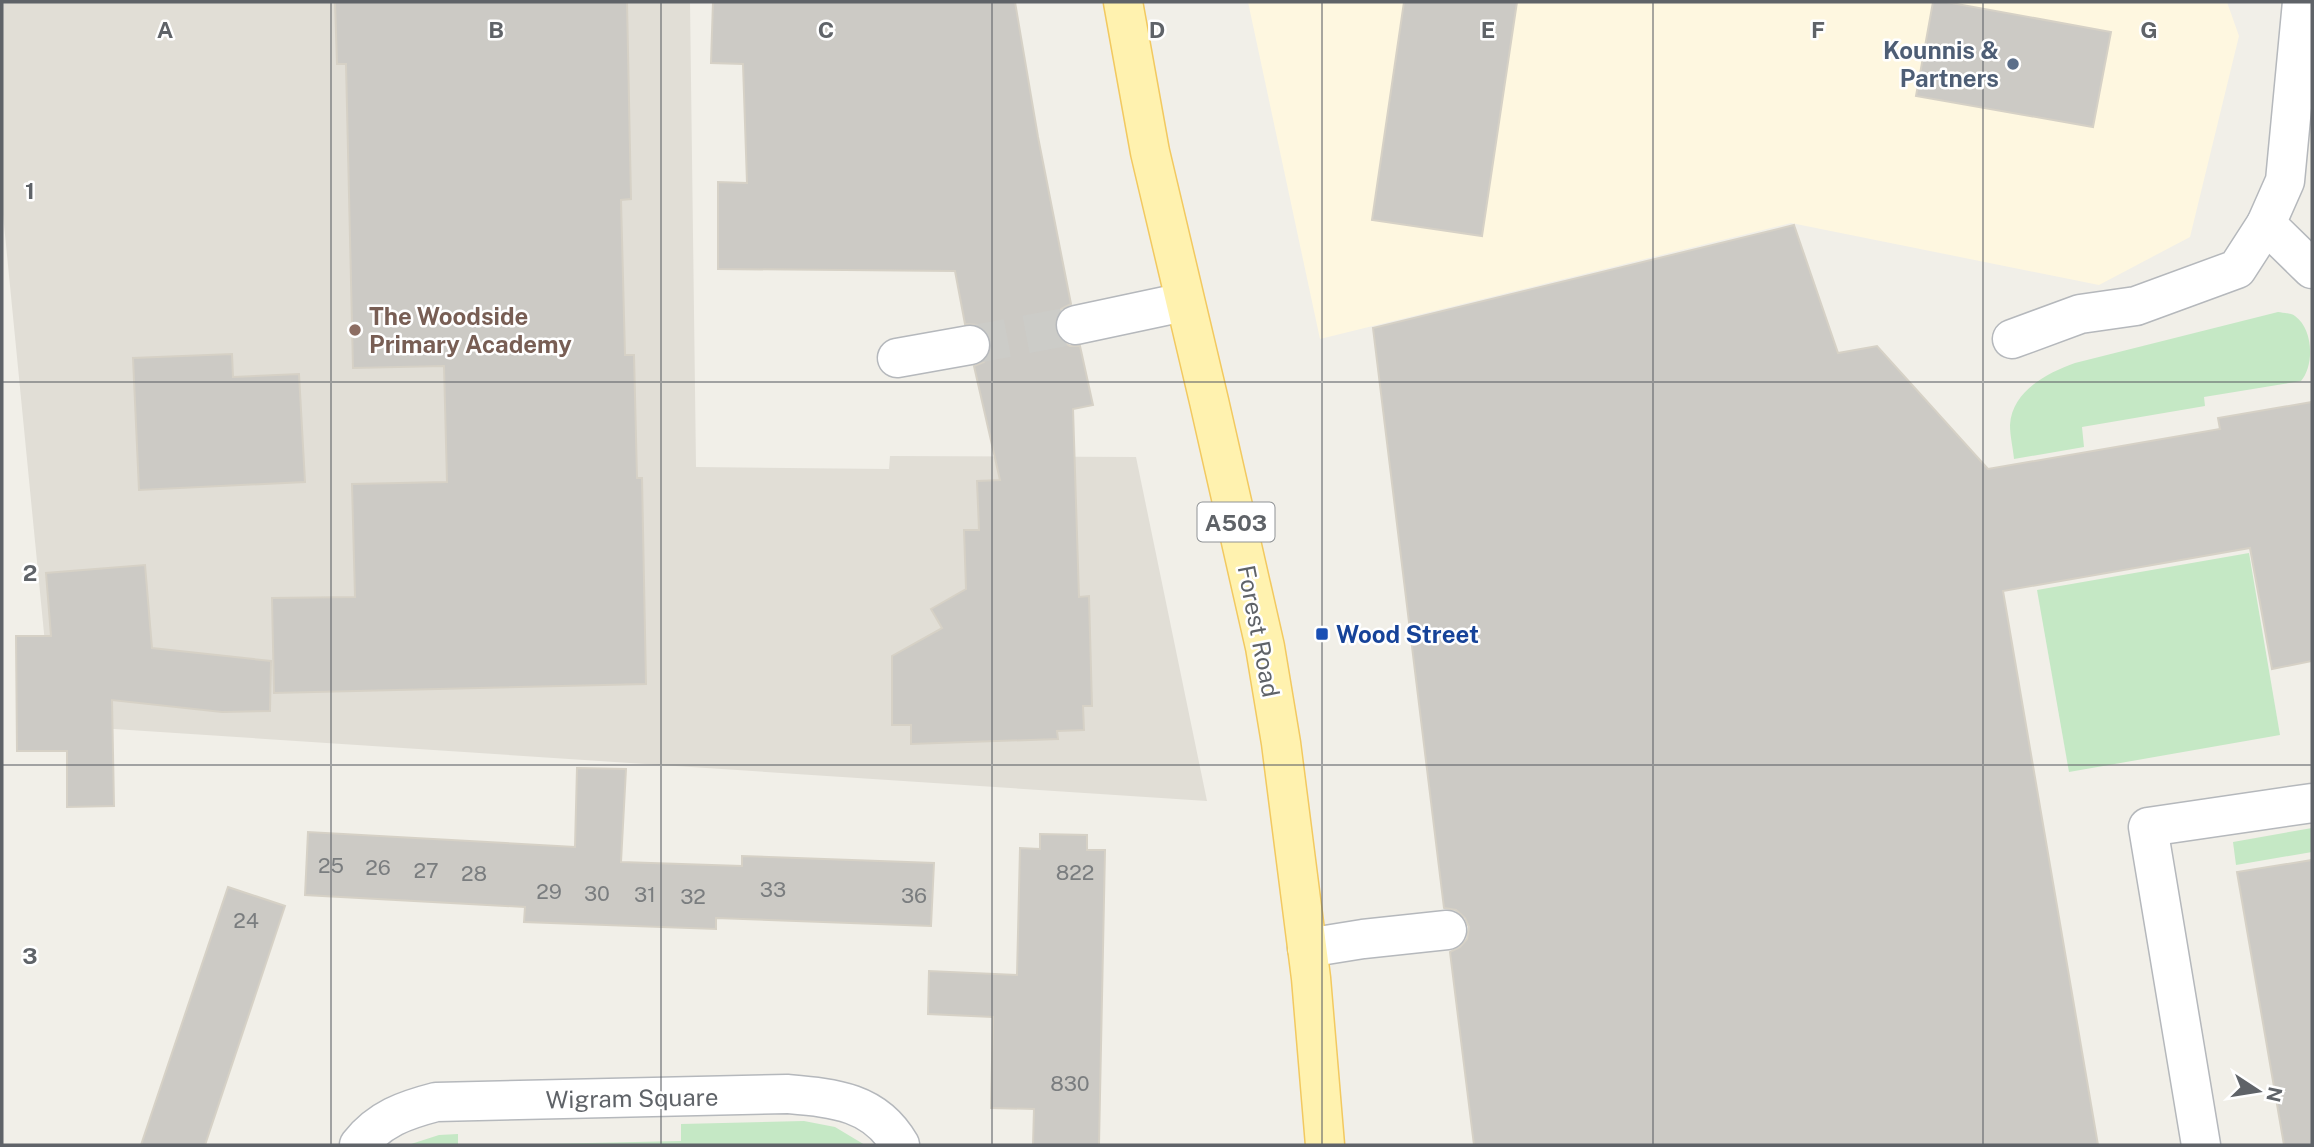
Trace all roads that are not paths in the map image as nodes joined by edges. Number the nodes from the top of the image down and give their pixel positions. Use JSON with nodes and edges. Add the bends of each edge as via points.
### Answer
{"nodes":[{"id":1,"x":1123,"y":2,"type":"edge"},
{"id":2,"x":2302,"y":2,"type":"edge"},
{"id":3,"x":2266,"y":224,"type":"junction"},
{"id":4,"x":2312,"y":269,"type":"edge"},
{"id":5,"x":1184,"y":302,"type":"junction"},
{"id":6,"x":1076,"y":325,"type":"tunnel mouth"},
{"id":7,"x":2012,"y":339,"type":"dead end"},
{"id":8,"x":970,"y":345,"type":"tunnel mouth"},
{"id":9,"x":897,"y":358,"type":"dead end"},
{"id":10,"x":2312,"y":803,"type":"edge"},
{"id":11,"x":1447,"y":930,"type":"dead end"},
{"id":12,"x":1307,"y":948,"type":"junction"},
{"id":13,"x":359,"y":1145,"type":"edge"},
{"id":14,"x":900,"y":1145,"type":"edge"},
{"id":15,"x":1325,"y":1145,"type":"edge"},
{"id":16,"x":2201,"y":1145,"type":"edge"}],
"edges":[{"from":1,"to":5,"type":"main road","name":"Forest Road","number":"A503"},
{"from":2,"to":3,"type":"street","via":[[2285,181]]},
{"from":3,"to":4,"type":"street"},
{"from":3,"to":7,"type":"street","via":[[2237,269],[2136,306],[2080,314]]},
{"from":5,"to":6,"type":"street"},
{"from":5,"to":12,"type":"main road","name":"Forest Road","number":"A503","via":[[1265,647]]},
{"from":8,"to":9,"type":"street"},
{"from":10,"to":16,"type":"street","via":[[2148,827]]},
{"from":11,"to":12,"type":"street"},
{"from":12,"to":15,"type":"main road","name":"Forest Road","number":"A503"},
{"from":13,"to":14,"type":"street","name":"Wigram Square","via":[[370,1131],[400,1112],[436,1102],[787,1094],[832,1098],[867,1110],[892,1130]]}]}
